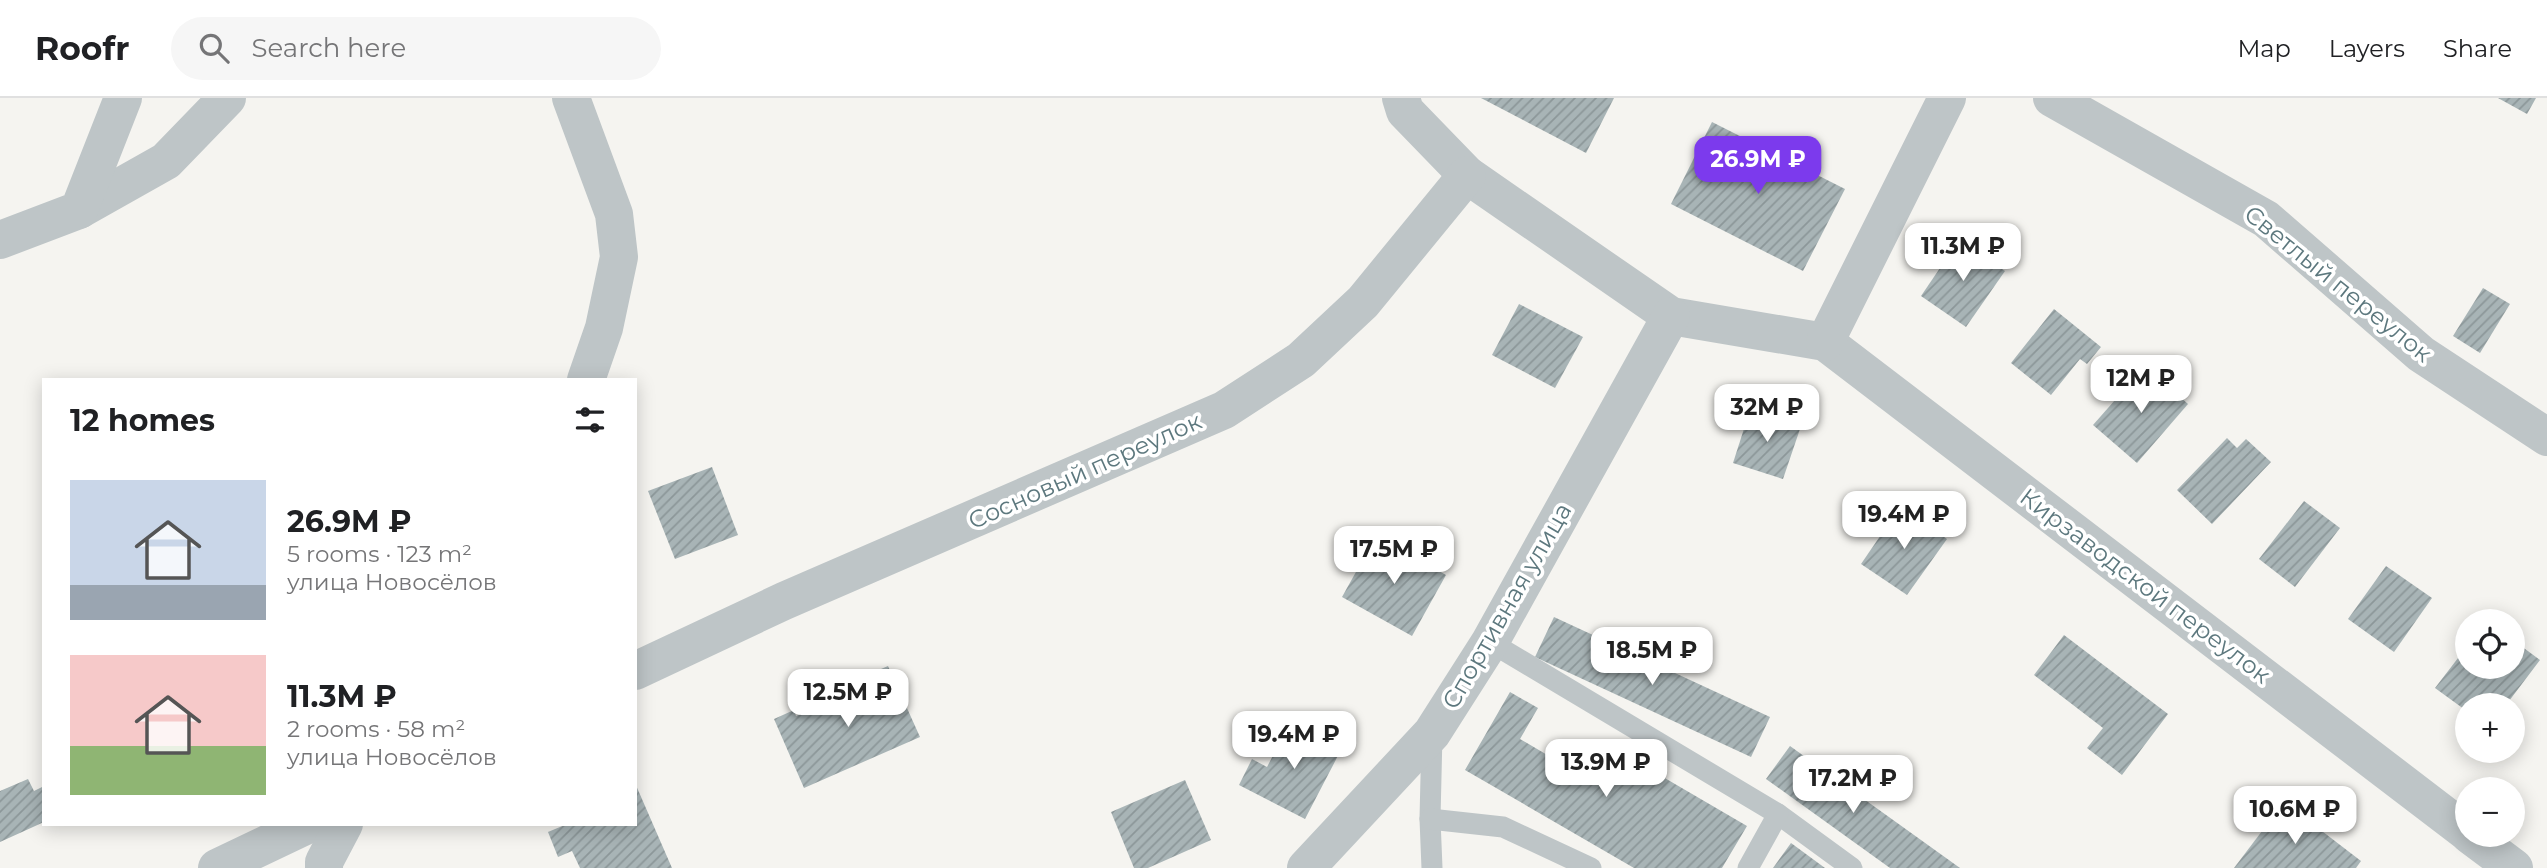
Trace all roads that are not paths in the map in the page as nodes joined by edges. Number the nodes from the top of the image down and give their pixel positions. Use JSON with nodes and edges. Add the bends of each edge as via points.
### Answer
{"nodes":[{"id":1,"x":123,"y":98,"type":"edge"},
{"id":2,"x":227,"y":98,"type":"edge"},
{"id":3,"x":1401,"y":98,"type":"edge"},
{"id":4,"x":1947,"y":98,"type":"edge"},
{"id":5,"x":2052,"y":98,"type":"edge"},
{"id":6,"x":566,"y":99,"type":"edge"},
{"id":7,"x":1467,"y":175,"type":"junction"},
{"id":8,"x":79,"y":210,"type":"junction"},
{"id":9,"x":0,"y":240,"type":"edge"},
{"id":10,"x":1671,"y":316,"type":"junction"},
{"id":11,"x":1825,"y":342,"type":"junction"},
{"id":12,"x":587,"y":378,"type":"edge"},
{"id":13,"x":2547,"y":437,"type":"edge"},
{"id":14,"x":1490,"y":642,"type":"junction"},
{"id":15,"x":637,"y":670,"type":"edge"},
{"id":16,"x":1432,"y":733,"type":"junction"},
{"id":17,"x":1778,"y":814,"type":"junction"},
{"id":18,"x":1430,"y":819,"type":"junction"},
{"id":19,"x":2455,"y":823,"type":"edge"},
{"id":20,"x":305,"y":826,"type":"edge"},
{"id":21,"x":343,"y":826,"type":"edge"},
{"id":22,"x":2486,"y":847,"type":"edge"},
{"id":23,"x":217,"y":868,"type":"edge"},
{"id":24,"x":324,"y":868,"type":"edge"},
{"id":25,"x":1306,"y":868,"type":"edge"},
{"id":26,"x":1432,"y":868,"type":"edge"},
{"id":27,"x":1591,"y":868,"type":"edge"},
{"id":28,"x":1748,"y":868,"type":"edge"},
{"id":29,"x":1852,"y":868,"type":"edge"},
{"id":30,"x":2514,"y":868,"type":"edge"}],
"edges":[{"from":1,"to":8,"type":"street"},
{"from":2,"to":8,"type":"street","via":[[166,161]]},
{"from":3,"to":7,"type":"street","name":"Кирзаводской переулок","via":[[1405,111]]},
{"from":4,"to":11,"type":"street"},
{"from":5,"to":13,"type":"street","name":"Светлый переулок","via":[[2266,219],[2421,354]]},
{"from":6,"to":12,"type":"street","via":[[614,214],[619,257],[604,328]]},
{"from":7,"to":10,"type":"street","name":"Кирзаводской переулок"},
{"from":7,"to":15,"type":"street","name":"Сосновый переулок","via":[[1363,302],[1301,360],[1224,410],[784,601]]},
{"from":8,"to":9,"type":"street"},
{"from":10,"to":11,"type":"street","name":"Кирзаводской переулок"},
{"from":10,"to":14,"type":"street","name":"Спортивная улица"},
{"from":11,"to":19,"type":"street","name":"Кирзаводской переулок"},
{"from":14,"to":16,"type":"street","name":"Спортивная улица"},
{"from":14,"to":17,"type":"lane"},
{"from":16,"to":18,"type":"lane"},
{"from":16,"to":25,"type":"street","name":"Спортивная улица"},
{"from":17,"to":28,"type":"lane"},
{"from":17,"to":29,"type":"lane"},
{"from":18,"to":26,"type":"lane"},
{"from":18,"to":27,"type":"lane","via":[[1503,827]]},
{"from":20,"to":23,"type":"street"},
{"from":21,"to":24,"type":"street"},
{"from":22,"to":30,"type":"street","name":"Кирзаводской переулок"}]}
